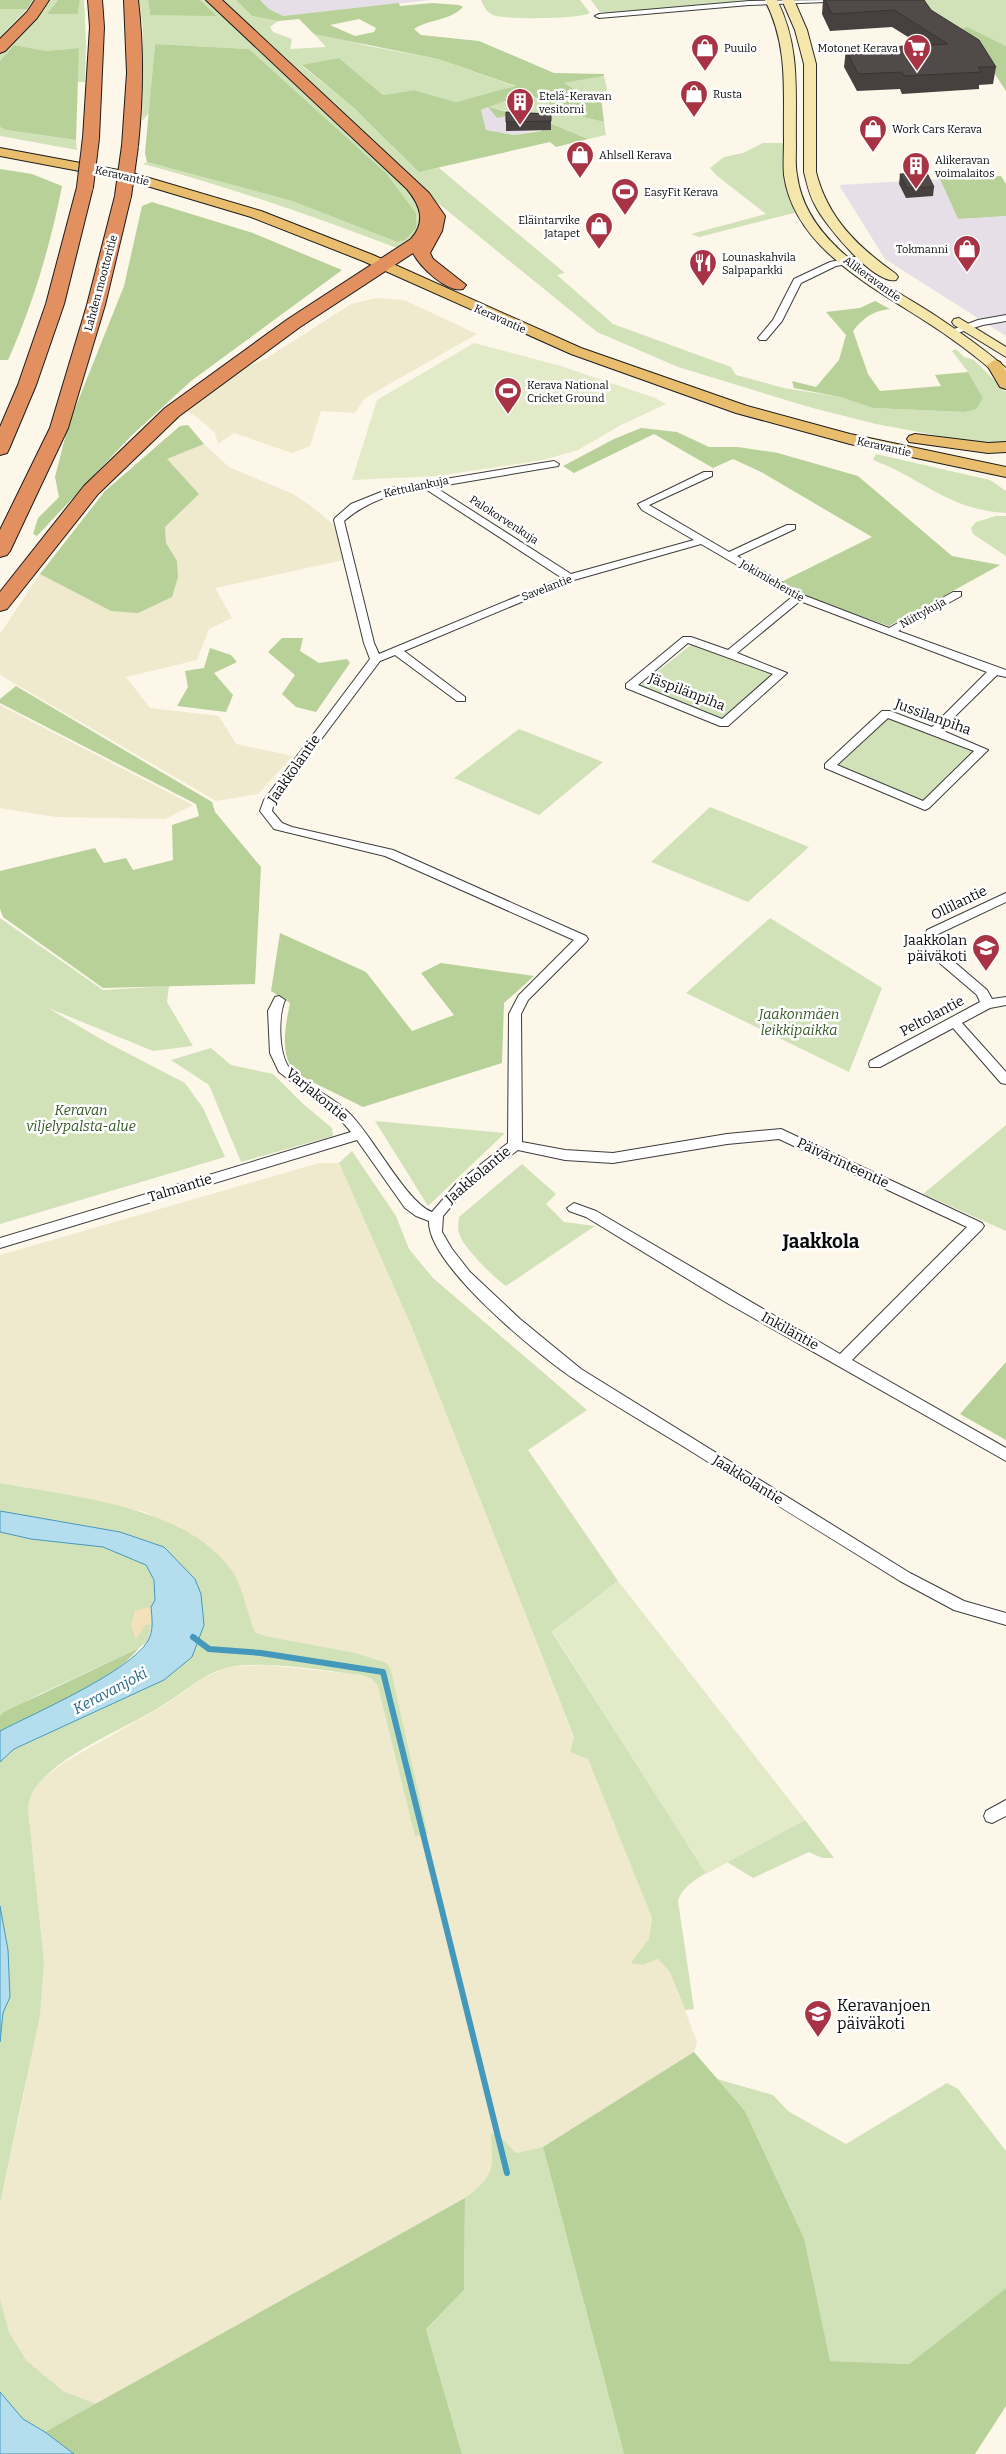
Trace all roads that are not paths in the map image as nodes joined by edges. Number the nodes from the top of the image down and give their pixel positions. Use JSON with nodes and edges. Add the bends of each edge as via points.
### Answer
{"nodes":[{"id":1,"x":42,"y":0,"type":"edge"},
{"id":2,"x":95,"y":0,"type":"edge"},
{"id":3,"x":130,"y":0,"type":"edge"},
{"id":4,"x":213,"y":0,"type":"edge"},
{"id":5,"x":826,"y":0,"type":"edge"},
{"id":6,"x":772,"y":1,"type":"edge"},
{"id":7,"x":789,"y":1,"type":"edge"},
{"id":8,"x":599,"y":16,"type":"dead end"},
{"id":9,"x":0,"y":48,"type":"edge"},
{"id":10,"x":0,"y":141,"type":"edge"},
{"id":11,"x":0,"y":152,"type":"edge"},
{"id":12,"x":423,"y":197,"type":"junction"},
{"id":13,"x":865,"y":258,"type":"junction"},
{"id":14,"x":392,"y":261,"type":"junction"},
{"id":15,"x":845,"y":261,"type":"junction"},
{"id":16,"x":457,"y":285,"type":"junction"},
{"id":17,"x":1006,"y":318,"type":"edge"},
{"id":18,"x":966,"y":326,"type":"junction"},
{"id":19,"x":951,"y":332,"type":"junction"},
{"id":20,"x":763,"y":338,"type":"dead end"},
{"id":21,"x":1006,"y":353,"type":"edge"},
{"id":22,"x":1000,"y":370,"type":"edge"},
{"id":23,"x":1006,"y":384,"type":"edge"},
{"id":24,"x":911,"y":446,"type":"junction"},
{"id":25,"x":1006,"y":447,"type":"edge"},
{"id":26,"x":0,"y":449,"type":"edge"},
{"id":27,"x":1006,"y":459,"type":"edge"},
{"id":28,"x":554,"y":464,"type":"dead end"},
{"id":29,"x":1006,"y":472,"type":"edge"},
{"id":30,"x":708,"y":474,"type":"dead end"},
{"id":31,"x":1006,"y":483,"type":"edge"},
{"id":32,"x":424,"y":484,"type":"junction"},
{"id":33,"x":791,"y":527,"type":"dead end"},
{"id":34,"x":702,"y":541,"type":"junction"},
{"id":35,"x":0,"y":551,"type":"edge"},
{"id":36,"x":729,"y":556,"type":"junction"},
{"id":37,"x":570,"y":578,"type":"junction"},
{"id":38,"x":956,"y":594,"type":"dead end"},
{"id":39,"x":799,"y":598,"type":"junction"},
{"id":40,"x":0,"y":605,"type":"edge"},
{"id":41,"x":889,"y":632,"type":"junction"},
{"id":42,"x":397,"y":651,"type":"junction"},
{"id":43,"x":730,"y":654,"type":"junction"},
{"id":44,"x":376,"y":659,"type":"junction"},
{"id":45,"x":994,"y":671,"type":"junction"},
{"id":46,"x":1006,"y":674,"type":"edge"},
{"id":47,"x":461,"y":699,"type":"dead end"},
{"id":48,"x":934,"y":731,"type":"junction"},
{"id":49,"x":1006,"y":897,"type":"edge"},
{"id":50,"x":279,"y":1000,"type":"dead end"},
{"id":51,"x":1006,"y":1001,"type":"edge"},
{"id":52,"x":987,"y":1004,"type":"junction"},
{"id":53,"x":954,"y":1021,"type":"junction"},
{"id":54,"x":876,"y":1064,"type":"dead end"},
{"id":55,"x":1006,"y":1080,"type":"edge"},
{"id":56,"x":360,"y":1134,"type":"junction"},
{"id":57,"x":515,"y":1145,"type":"junction"},
{"id":58,"x":574,"y":1208,"type":"dead end"},
{"id":59,"x":434,"y":1218,"type":"junction"},
{"id":60,"x":0,"y":1243,"type":"edge"},
{"id":61,"x":842,"y":1361,"type":"junction"},
{"id":62,"x":1006,"y":1455,"type":"edge"},
{"id":63,"x":1006,"y":1619,"type":"edge"}],
"edges":[{"from":1,"to":9,"type":"highway"},
{"from":2,"to":26,"type":"highway","bridge":true,"via":[[97,28],[85,187],[55,304],[27,386]]},
{"from":3,"to":35,"type":"highway","name":"Lahden moottoritie","bridge":true,"via":[[135,29],[136,85],[123,196],[96,305],[59,428]]},
{"from":4,"to":12,"type":"highway"},
{"from":5,"to":7,"type":"street"},
{"from":6,"to":7,"type":"street"},
{"from":6,"to":8,"type":"street"},
{"from":6,"to":15,"type":"street","name":"Alikeravantie","via":[[791,64],[791,178],[800,207],[808,220]]},
{"from":7,"to":13,"type":"street","name":"Alikeravantie","via":[[810,64],[813,187],[823,212]]},
{"from":10,"to":14,"type":"main road","name":"Keravantie","via":[[102,159],[195,182],[349,234]]},
{"from":11,"to":14,"type":"main road","name":"Keravantie","via":[[74,165],[178,190]]},
{"from":12,"to":14,"type":"highway","via":[[430,209],[430,225],[418,243]]},
{"from":12,"to":16,"type":"highway","via":[[434,210],[437,223],[422,249],[422,257]]},
{"from":13,"to":15,"type":"street"},
{"from":13,"to":18,"type":"street","name":"Alikeravantie"},
{"from":14,"to":16,"type":"main road","name":"Keravantie"},
{"from":14,"to":24,"type":"main road","name":"Keravantie","via":[[515,326],[637,373],[766,417]]},
{"from":14,"to":40,"type":"highway","via":[[294,323],[172,412],[91,490]]},
{"from":15,"to":19,"type":"street","name":"Alikeravantie"},
{"from":15,"to":20,"type":"street","via":[[797,281]]},
{"from":16,"to":24,"type":"main road","name":"Keravantie","via":[[521,316],[673,373]]},
{"from":17,"to":18,"type":"street"},
{"from":18,"to":19,"type":"street"},
{"from":18,"to":21,"type":"street","name":"Alikeravantie"},
{"from":19,"to":22,"type":"street","name":"Alikeravantie"},
{"from":22,"to":23,"type":"main road"},
{"from":24,"to":25,"type":"main road"},
{"from":24,"to":27,"type":"main road","name":"Keravantie"},
{"from":24,"to":29,"type":"main road","name":"Keravantie"},
{"from":24,"to":31,"type":"main road","via":[[946,466],[988,475]]},
{"from":28,"to":32,"type":"street","name":"Kettulankuja"},
{"from":30,"to":34,"type":"street","name":"Jokimiehentie","via":[[643,504]]},
{"from":32,"to":37,"type":"street","name":"Palokorvenkuja"},
{"from":32,"to":44,"type":"street","name":"Kettulankuja","via":[[369,499],[339,520],[369,643]]},
{"from":33,"to":36,"type":"street"},
{"from":34,"to":36,"type":"street","name":"Jokimiehentie"},
{"from":34,"to":37,"type":"street","name":"Savelantie"},
{"from":36,"to":39,"type":"street","name":"Jokimiehentie"},
{"from":37,"to":42,"type":"street","name":"Savelantie"},
{"from":38,"to":41,"type":"street","name":"Niittykuja"},
{"from":39,"to":41,"type":"street","name":"Jokimiehentie"},
{"from":39,"to":43,"type":"street"},
{"from":41,"to":45,"type":"street","name":"Jokimiehentie"},
{"from":42,"to":44,"type":"street"},
{"from":42,"to":47,"type":"street"},
{"from":43,"to":43,"type":"street","name":"Jäspilänpiha","via":[[687,639],[630,686],[724,724],[781,673]]},
{"from":44,"to":57,"type":"street","name":"Jaakkolantie","via":[[268,802],[266,811],[278,826],[388,853],[582,939],[523,998],[515,1014]]},
{"from":45,"to":46,"type":"street","name":"Jokimiehentie"},
{"from":45,"to":48,"type":"street"},
{"from":48,"to":48,"type":"street","name":"Jussilanpiha","via":[[886,713],[829,766],[925,806],[982,750]]},
{"from":49,"to":52,"type":"street","name":"Ollilantie","via":[[931,933],[928,943],[933,951],[983,993]]},
{"from":50,"to":56,"type":"street","name":"Varjakontie","via":[[274,1012],[276,1053],[285,1072],[344,1116]]},
{"from":51,"to":52,"type":"street","name":"Peltolantie"},
{"from":52,"to":53,"type":"street","name":"Peltolantie"},
{"from":53,"to":54,"type":"street","name":"Peltolantie"},
{"from":53,"to":55,"type":"street"},
{"from":56,"to":59,"type":"street","name":"Varjakontie","via":[[410,1205]]},
{"from":56,"to":60,"type":"street","name":"Talmantie"},
{"from":57,"to":59,"type":"street","name":"Jaakkolantie","via":[[462,1186]]},
{"from":57,"to":61,"type":"street","name":"Päivärinteentie","via":[[565,1156],[613,1158],[727,1139],[781,1134],[977,1226]]},
{"from":58,"to":61,"type":"street","name":"Inkiläntie","via":[[591,1214]]},
{"from":59,"to":63,"type":"street","name":"Jaakkolantie","via":[[434,1234],[448,1257],[510,1318],[576,1373],[905,1576],[960,1606]]},
{"from":61,"to":62,"type":"street","name":"Inkiläntie"}]}
